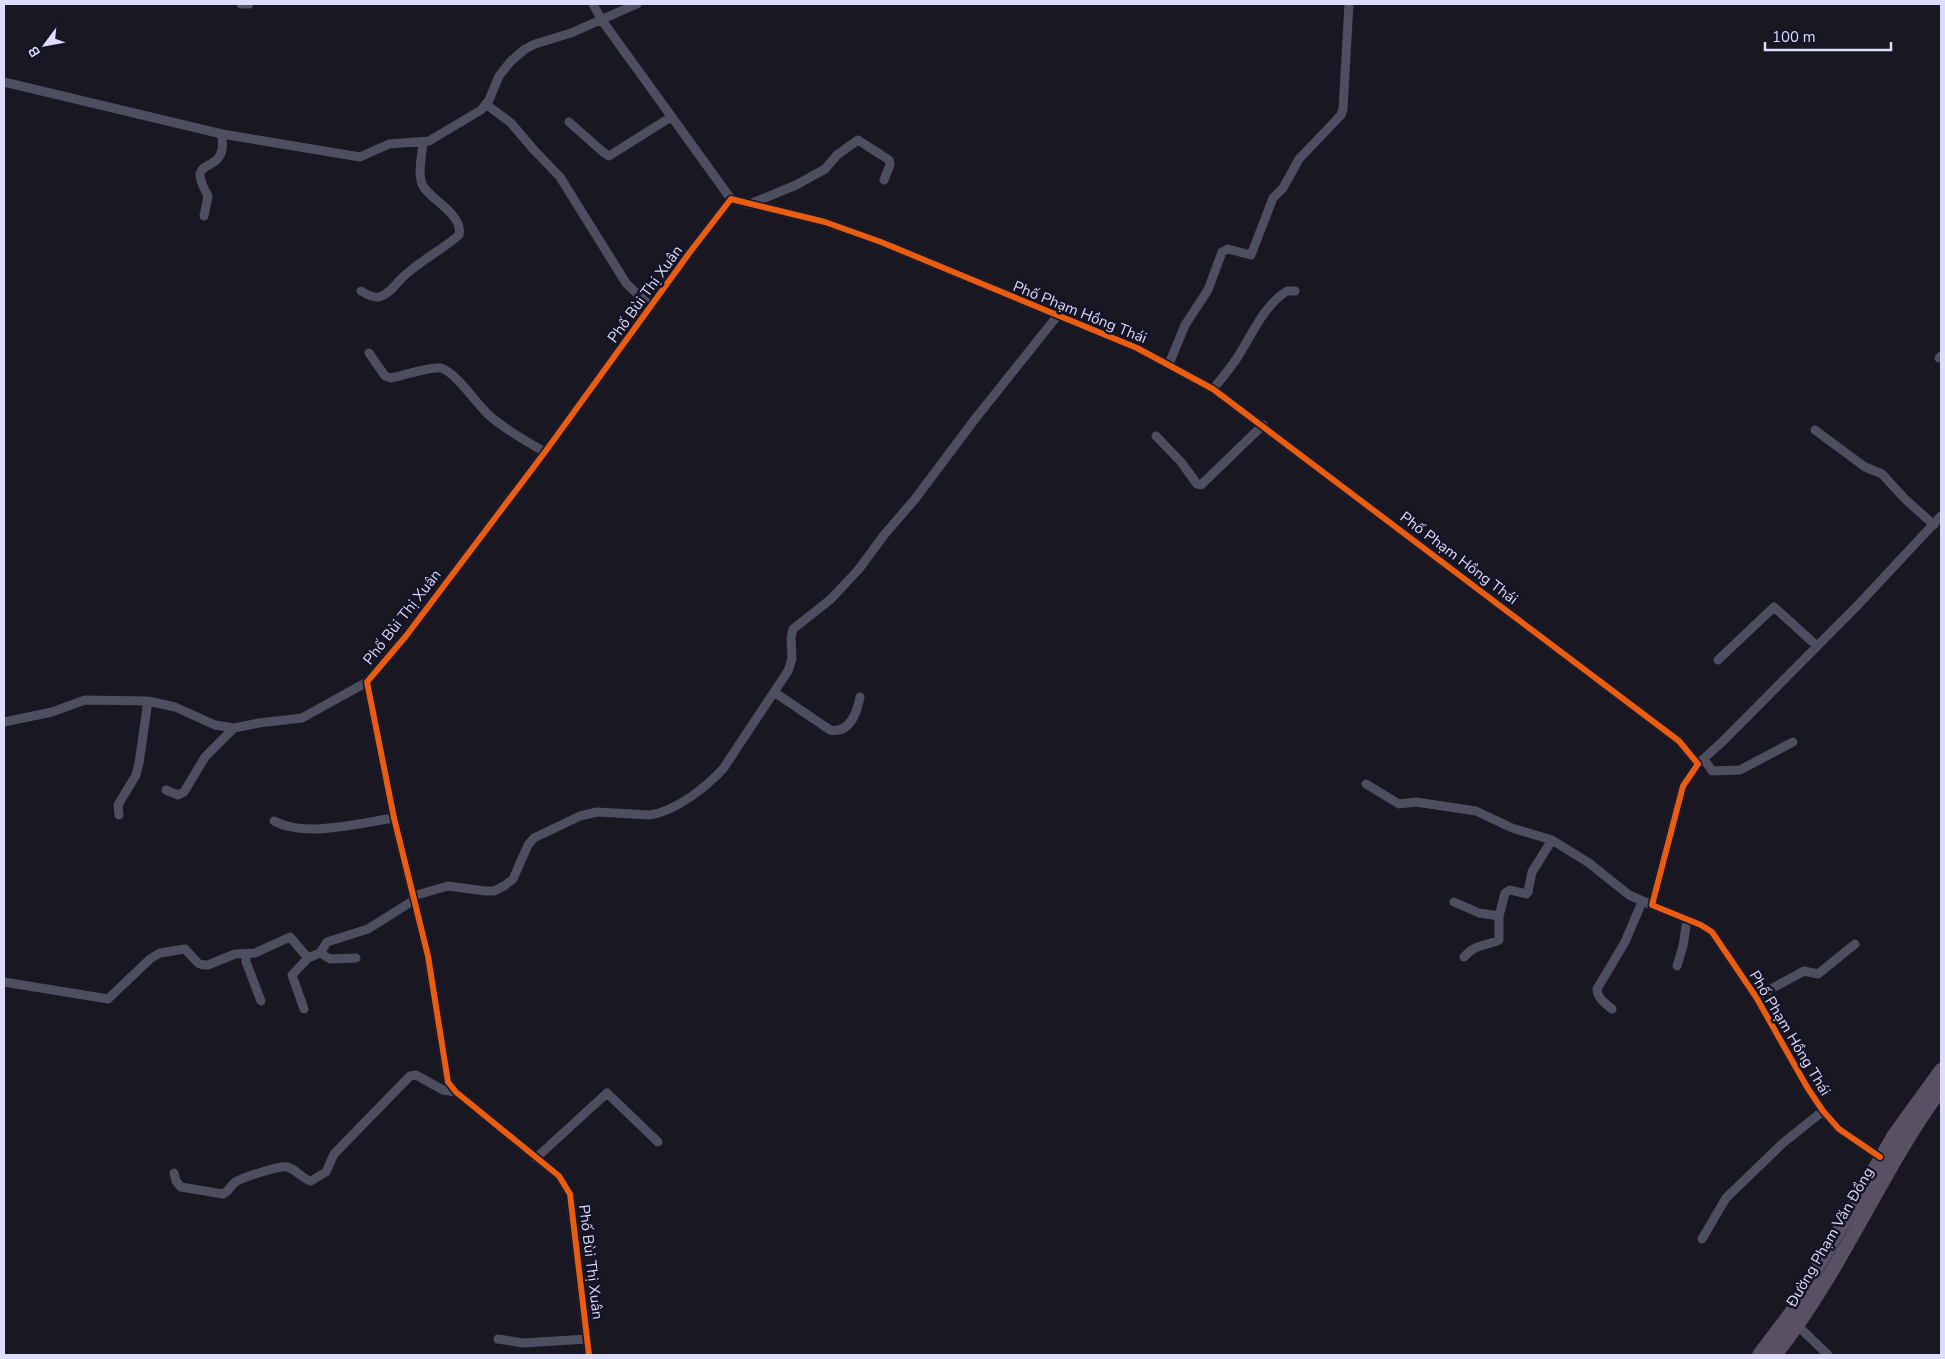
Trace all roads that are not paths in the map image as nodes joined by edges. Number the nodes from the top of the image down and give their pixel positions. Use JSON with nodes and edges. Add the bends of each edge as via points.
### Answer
{"nodes":[{"id":1,"x":241,"y":4,"type":"edge"},
{"id":2,"x":249,"y":4,"type":"edge"},
{"id":3,"x":593,"y":4,"type":"edge"},
{"id":4,"x":637,"y":4,"type":"edge"},
{"id":5,"x":1349,"y":4,"type":"edge"},
{"id":6,"x":600,"y":19,"type":"junction"},
{"id":7,"x":4,"y":82,"type":"edge"},
{"id":8,"x":487,"y":105,"type":"junction"},
{"id":9,"x":671,"y":117,"type":"junction"},
{"id":10,"x":569,"y":122,"type":"dead end"},
{"id":11,"x":222,"y":134,"type":"junction"},
{"id":12,"x":423,"y":143,"type":"junction"},
{"id":13,"x":884,"y":180,"type":"dead end"},
{"id":14,"x":731,"y":199,"type":"junction"},
{"id":15,"x":750,"y":204,"type":"junction"},
{"id":16,"x":204,"y":216,"type":"dead end"},
{"id":17,"x":1295,"y":291,"type":"dead end"},
{"id":18,"x":361,"y":292,"type":"dead end"},
{"id":19,"x":651,"y":308,"type":"junction"},
{"id":20,"x":1058,"y":316,"type":"junction"},
{"id":21,"x":369,"y":352,"type":"dead end"},
{"id":22,"x":1169,"y":364,"type":"junction"},
{"id":23,"x":1214,"y":389,"type":"junction"},
{"id":24,"x":1264,"y":425,"type":"junction"},
{"id":25,"x":1815,"y":430,"type":"dead end"},
{"id":26,"x":1156,"y":436,"type":"dead end"},
{"id":27,"x":546,"y":452,"type":"junction"},
{"id":28,"x":1941,"y":516,"type":"edge"},
{"id":29,"x":1934,"y":525,"type":"junction"},
{"id":30,"x":1818,"y":646,"type":"junction"},
{"id":31,"x":1718,"y":660,"type":"dead end"},
{"id":32,"x":367,"y":682,"type":"junction"},
{"id":33,"x":774,"y":692,"type":"junction"},
{"id":34,"x":860,"y":697,"type":"dead end"},
{"id":35,"x":148,"y":701,"type":"junction"},
{"id":36,"x":4,"y":722,"type":"edge"},
{"id":37,"x":234,"y":728,"type":"junction"},
{"id":38,"x":1793,"y":742,"type":"dead end"},
{"id":39,"x":1701,"y":761,"type":"junction"},
{"id":40,"x":1366,"y":784,"type":"dead end"},
{"id":41,"x":166,"y":790,"type":"dead end"},
{"id":42,"x":119,"y":815,"type":"dead end"},
{"id":43,"x":394,"y":818,"type":"junction"},
{"id":44,"x":274,"y":821,"type":"dead end"},
{"id":45,"x":1552,"y":840,"type":"junction"},
{"id":46,"x":413,"y":898,"type":"junction"},
{"id":47,"x":1454,"y":902,"type":"dead end"},
{"id":48,"x":1642,"y":902,"type":"junction"},
{"id":49,"x":1652,"y":905,"type":"junction"},
{"id":50,"x":1500,"y":916,"type":"junction"},
{"id":51,"x":1687,"y":920,"type":"junction"},
{"id":52,"x":1855,"y":944,"type":"dead end"},
{"id":53,"x":320,"y":952,"type":"junction"},
{"id":54,"x":246,"y":954,"type":"junction"},
{"id":55,"x":1464,"y":957,"type":"dead end"},
{"id":56,"x":308,"y":958,"type":"junction"},
{"id":57,"x":356,"y":958,"type":"dead end"},
{"id":58,"x":1677,"y":966,"type":"dead end"},
{"id":59,"x":4,"y":982,"type":"edge"},
{"id":60,"x":1756,"y":997,"type":"junction"},
{"id":61,"x":261,"y":1001,"type":"dead end"},
{"id":62,"x":304,"y":1009,"type":"dead end"},
{"id":63,"x":1612,"y":1009,"type":"dead end"},
{"id":64,"x":1941,"y":1070,"type":"edge"},
{"id":65,"x":1941,"y":1090,"type":"edge"},
{"id":66,"x":456,"y":1092,"type":"junction"},
{"id":67,"x":1823,"y":1112,"type":"junction"},
{"id":68,"x":658,"y":1142,"type":"dead end"},
{"id":69,"x":534,"y":1156,"type":"junction"},
{"id":70,"x":1880,"y":1157,"type":"junction"},
{"id":71,"x":174,"y":1173,"type":"dead end"},
{"id":72,"x":1868,"y":1192,"type":"junction"},
{"id":73,"x":1702,"y":1239,"type":"dead end"},
{"id":74,"x":1792,"y":1321,"type":"junction"},
{"id":75,"x":498,"y":1339,"type":"dead end"},
{"id":76,"x":587,"y":1339,"type":"junction"},
{"id":77,"x":589,"y":1355,"type":"edge"},
{"id":78,"x":1759,"y":1355,"type":"edge"},
{"id":79,"x":1774,"y":1355,"type":"edge"},
{"id":80,"x":1828,"y":1355,"type":"edge"}],
"edges":[{"from":1,"to":2,"type":"street"},
{"from":3,"to":6,"type":"street"},
{"from":4,"to":6,"type":"street"},
{"from":5,"to":22,"type":"street","via":[[1341,115],[1296,162],[1283,188],[1273,198],[1251,255],[1228,249],[1222,252],[1208,290],[1185,325]]},
{"from":6,"to":8,"type":"street","via":[[535,44],[517,55],[499,76]]},
{"from":6,"to":9,"type":"street"},
{"from":7,"to":11,"type":"street"},
{"from":8,"to":12,"type":"street"},
{"from":8,"to":19,"type":"street","via":[[511,123],[560,177],[626,283]]},
{"from":9,"to":10,"type":"street","via":[[609,156]]},
{"from":9,"to":14,"type":"street"},
{"from":11,"to":12,"type":"street","via":[[353,157],[396,143]]},
{"from":11,"to":16,"type":"street","via":[[222,151],[200,174],[199,180],[208,196]]},
{"from":12,"to":18,"type":"street","via":[[422,185],[449,210],[460,228],[459,235],[404,275],[384,295],[378,298]]},
{"from":13,"to":15,"type":"street","via":[[889,160],[858,140],[824,169]]},
{"from":14,"to":15,"type":"street","name":"Phố Phạm Hồng Thái"},
{"from":14,"to":19,"type":"street","name":"Phố Bùi Thị Xuân"},
{"from":15,"to":20,"type":"street","name":"Phố Phạm Hồng Thái","via":[[825,222],[864,236]]},
{"from":17,"to":23,"type":"street","via":[[1287,291],[1275,300]]},
{"from":19,"to":27,"type":"street","name":"Phố Bùi Thị Xuân"},
{"from":20,"to":22,"type":"street","name":"Phố Phạm Hồng Thái"},
{"from":20,"to":33,"type":"street","via":[[859,569],[831,599],[793,629],[791,665]]},
{"from":21,"to":27,"type":"street","via":[[385,376],[391,378],[433,368],[444,370],[496,421],[515,436]]},
{"from":22,"to":23,"type":"street","name":"Phố Phạm Hồng Thái"},
{"from":23,"to":24,"type":"street","name":"Phố Phạm Hồng Thái"},
{"from":24,"to":26,"type":"street","via":[[1199,485]]},
{"from":24,"to":39,"type":"street","name":"Phố Phạm Hồng Thái","via":[[1679,740]]},
{"from":25,"to":29,"type":"street","via":[[1865,467],[1882,474]]},
{"from":27,"to":32,"type":"street","name":"Phố Bùi Thị Xuân","via":[[406,636]]},
{"from":28,"to":29,"type":"street"},
{"from":29,"to":30,"type":"street"},
{"from":30,"to":31,"type":"street","via":[[1774,607]]},
{"from":30,"to":39,"type":"street"},
{"from":32,"to":37,"type":"street","via":[[302,718]]},
{"from":32,"to":43,"type":"street","name":"Phố Bùi Thị Xuân"},
{"from":33,"to":34,"type":"street","via":[[834,731],[855,718]]},
{"from":33,"to":46,"type":"street","via":[[723,769],[677,806],[660,814],[597,812],[580,816],[534,838],[513,879],[504,886],[485,890],[448,886]]},
{"from":35,"to":36,"type":"street","via":[[85,700],[52,712]]},
{"from":35,"to":37,"type":"street","via":[[184,710],[224,728]]},
{"from":35,"to":42,"type":"street","via":[[136,775],[118,805]]},
{"from":37,"to":41,"type":"street","via":[[205,757],[184,792],[178,795]]},
{"from":38,"to":39,"type":"street","name":"Phố Phạm Hồng Thái","via":[[1740,770],[1712,771]]},
{"from":39,"to":49,"type":"street","via":[[1683,786]]},
{"from":40,"to":45,"type":"street","name":"Phố Phạm Hồng Thái","via":[[1399,804],[1416,802],[1476,810],[1518,830]]},
{"from":43,"to":44,"type":"street","via":[[320,828],[294,828]]},
{"from":43,"to":46,"type":"street","name":"Phố Bùi Thị Xuân"},
{"from":45,"to":48,"type":"street","name":"Phố Phạm Hồng Thái"},
{"from":45,"to":50,"type":"street","via":[[1532,872],[1528,892],[1507,890]]},
{"from":46,"to":53,"type":"street","via":[[368,929],[330,940]]},
{"from":46,"to":66,"type":"street","name":"Phố Bùi Thị Xuân","via":[[428,956],[448,1082]]},
{"from":47,"to":50,"type":"street","via":[[1479,913]]},
{"from":48,"to":49,"type":"street","name":"Phố Phạm Hồng Thái"},
{"from":48,"to":63,"type":"street","via":[[1625,942],[1597,989],[1603,1002]]},
{"from":49,"to":51,"type":"street","name":"Phố Phạm Hồng Thái"},
{"from":50,"to":55,"type":"street","via":[[1499,940],[1478,946]]},
{"from":51,"to":58,"type":"street"},
{"from":51,"to":60,"type":"street","name":"Phố Phạm Hồng Thái","via":[[1712,932]]},
{"from":52,"to":60,"type":"street","via":[[1818,974],[1804,971]]},
{"from":53,"to":56,"type":"street"},
{"from":53,"to":57,"type":"street","via":[[334,959]]},
{"from":54,"to":56,"type":"street","via":[[290,937]]},
{"from":54,"to":59,"type":"street","via":[[235,954],[203,965],[184,949],[160,953],[108,999]]},
{"from":54,"to":61,"type":"street"},
{"from":56,"to":62,"type":"street","via":[[292,976]]},
{"from":60,"to":67,"type":"street","name":"Phố Phạm Hồng Thái"},
{"from":64,"to":70,"type":"highway","name":"Đường Phạm Văn Đồng"},
{"from":65,"to":72,"type":"highway","name":"Đường Phạm Văn Đồng"},
{"from":66,"to":69,"type":"street","name":"Phố Bùi Thị Xuân"},
{"from":66,"to":71,"type":"street","via":[[442,1090],[416,1075],[410,1076],[334,1154],[326,1172],[311,1181],[283,1166],[238,1180],[223,1194],[181,1187]]},
{"from":67,"to":70,"type":"street","name":"Phố Phạm Hồng Thái","via":[[1839,1129]]},
{"from":67,"to":73,"type":"street","via":[[1783,1143],[1726,1198]]},
{"from":68,"to":69,"type":"street","via":[[608,1093]]},
{"from":69,"to":76,"type":"street","name":"Phố Bùi Thị Xuân","via":[[559,1176],[570,1194]]},
{"from":70,"to":72,"type":"highway","name":"Đường Phạm Văn Đồng"},
{"from":72,"to":74,"type":"highway","name":"Đường Phạm Văn Đồng","via":[[1847,1246]]},
{"from":74,"to":78,"type":"highway"},
{"from":74,"to":79,"type":"highway"},
{"from":74,"to":80,"type":"street"},
{"from":75,"to":76,"type":"street","via":[[523,1343]]},
{"from":76,"to":77,"type":"street","name":"Phố Bùi Thị Xuân"}]}
